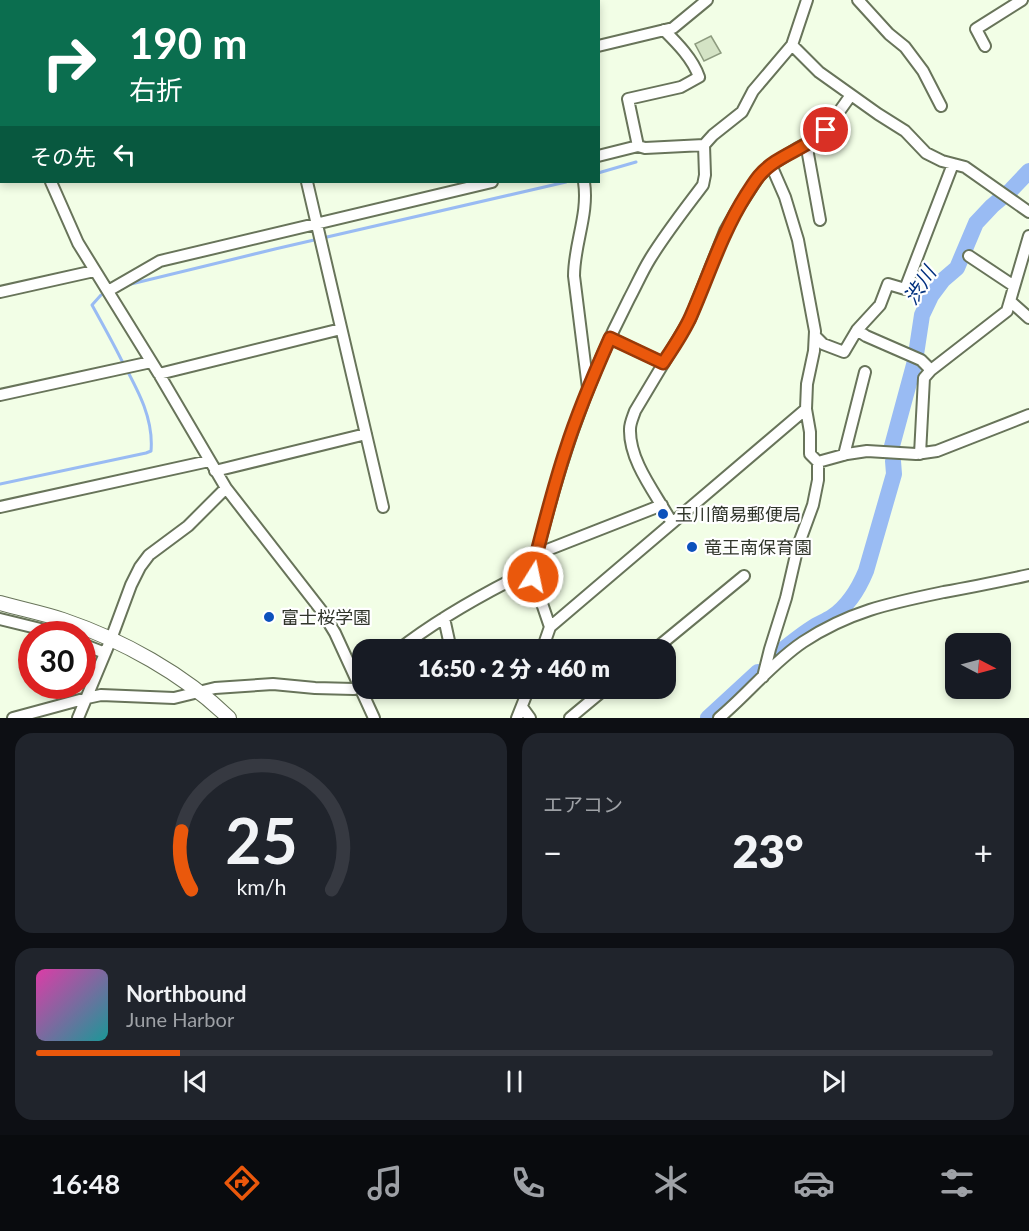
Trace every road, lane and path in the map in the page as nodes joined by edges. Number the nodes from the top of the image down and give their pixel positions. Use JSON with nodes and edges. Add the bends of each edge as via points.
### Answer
{"nodes":[{"id":1,"x":708,"y":0,"type":"edge"},
{"id":2,"x":807,"y":0,"type":"edge"},
{"id":3,"x":858,"y":0,"type":"edge"},
{"id":4,"x":1022,"y":0,"type":"edge"},
{"id":5,"x":664,"y":30,"type":"junction"},
{"id":6,"x":792,"y":45,"type":"junction"},
{"id":7,"x":600,"y":46,"type":"edge"},
{"id":8,"x":986,"y":46,"type":"dead end"},
{"id":9,"x":850,"y":95,"type":"junction"},
{"id":10,"x":941,"y":106,"type":"dead end"},
{"id":11,"x":809,"y":142,"type":"junction"},
{"id":12,"x":704,"y":145,"type":"junction"},
{"id":13,"x":638,"y":146,"type":"junction"},
{"id":14,"x":600,"y":156,"type":"edge"},
{"id":15,"x":952,"y":164,"type":"junction"},
{"id":16,"x":771,"y":165,"type":"junction"},
{"id":17,"x":307,"y":183,"type":"edge"},
{"id":18,"x":488,"y":183,"type":"edge"},
{"id":19,"x":584,"y":183,"type":"edge"},
{"id":20,"x":53,"y":184,"type":"edge"},
{"id":21,"x":1029,"y":212,"type":"edge"},
{"id":22,"x":820,"y":220,"type":"dead end"},
{"id":23,"x":316,"y":224,"type":"junction"},
{"id":24,"x":1029,"y":236,"type":"edge"},
{"id":25,"x":969,"y":256,"type":"dead end"},
{"id":26,"x":94,"y":271,"type":"junction"},
{"id":27,"x":1014,"y":286,"type":"junction"},
{"id":28,"x":108,"y":291,"type":"junction"},
{"id":29,"x":0,"y":292,"type":"edge"},
{"id":30,"x":1010,"y":301,"type":"junction"},
{"id":31,"x":1029,"y":318,"type":"edge"},
{"id":32,"x":341,"y":329,"type":"junction"},
{"id":33,"x":857,"y":330,"type":"junction"},
{"id":34,"x":815,"y":336,"type":"junction"},
{"id":35,"x":610,"y":338,"type":"junction"},
{"id":36,"x":151,"y":362,"type":"junction"},
{"id":37,"x":663,"y":363,"type":"junction"},
{"id":38,"x":932,"y":370,"type":"junction"},
{"id":39,"x":865,"y":372,"type":"dead end"},
{"id":40,"x":159,"y":374,"type":"junction"},
{"id":41,"x":588,"y":388,"type":"junction"},
{"id":42,"x":0,"y":395,"type":"edge"},
{"id":43,"x":806,"y":409,"type":"junction"},
{"id":44,"x":1029,"y":415,"type":"edge"},
{"id":45,"x":366,"y":434,"type":"junction"},
{"id":46,"x":920,"y":454,"type":"junction"},
{"id":47,"x":844,"y":455,"type":"junction"},
{"id":48,"x":818,"y":462,"type":"junction"},
{"id":49,"x":212,"y":466,"type":"junction"},
{"id":50,"x":226,"y":488,"type":"junction"},
{"id":51,"x":662,"y":505,"type":"junction"},
{"id":52,"x":0,"y":507,"type":"edge"},
{"id":53,"x":383,"y":507,"type":"dead end"},
{"id":54,"x":672,"y":523,"type":"junction"},
{"id":55,"x":537,"y":554,"type":"junction"},
{"id":56,"x":533,"y":568,"type":"junction"},
{"id":57,"x":1029,"y":575,"type":"edge"},
{"id":58,"x":744,"y":576,"type":"dead end"},
{"id":59,"x":0,"y":603,"type":"edge"},
{"id":60,"x":444,"y":618,"type":"junction"},
{"id":61,"x":0,"y":619,"type":"edge"},
{"id":62,"x":18,"y":623,"type":"edge"},
{"id":63,"x":550,"y":627,"type":"junction"},
{"id":64,"x":111,"y":639,"type":"junction"},
{"id":65,"x":414,"y":639,"type":"edge"},
{"id":66,"x":449,"y":639,"type":"edge"},
{"id":67,"x":546,"y":639,"type":"edge"},
{"id":68,"x":667,"y":639,"type":"edge"},
{"id":69,"x":96,"y":649,"type":"edge"},
{"id":70,"x":105,"y":653,"type":"junction"},
{"id":71,"x":352,"y":666,"type":"edge"},
{"id":72,"x":96,"y":676,"type":"edge"},
{"id":73,"x":763,"y":677,"type":"junction"},
{"id":74,"x":352,"y":689,"type":"edge"},
{"id":75,"x":199,"y":692,"type":"junction"},
{"id":76,"x":96,"y":696,"type":"edge"},
{"id":77,"x":83,"y":699,"type":"edge"},
{"id":78,"x":87,"y":699,"type":"edge"},
{"id":79,"x":367,"y":699,"type":"edge"},
{"id":80,"x":525,"y":699,"type":"edge"},
{"id":81,"x":593,"y":699,"type":"edge"},
{"id":82,"x":519,"y":713,"type":"edge"},
{"id":83,"x":13,"y":718,"type":"edge"},
{"id":84,"x":78,"y":718,"type":"edge"},
{"id":85,"x":229,"y":718,"type":"edge"},
{"id":86,"x":374,"y":718,"type":"edge"},
{"id":87,"x":530,"y":718,"type":"edge"},
{"id":88,"x":570,"y":718,"type":"edge"},
{"id":89,"x":719,"y":718,"type":"edge"}],
"edges":[{"from":1,"to":5,"type":"street","via":[[673,28]]},
{"from":2,"to":6,"type":"street"},
{"from":3,"to":10,"type":"street","via":[[905,47]]},
{"from":4,"to":8,"type":"street","via":[[976,29]]},
{"from":5,"to":7,"type":"street"},
{"from":5,"to":13,"type":"street","via":[[699,77],[681,87],[628,99]]},
{"from":6,"to":9,"type":"street"},
{"from":6,"to":12,"type":"street","via":[[753,91],[742,112]]},
{"from":9,"to":11,"type":"street","via":[[826,130]]},
{"from":9,"to":15,"type":"street","via":[[905,131],[926,153]]},
{"from":11,"to":16,"type":"street"},
{"from":11,"to":22,"type":"street"},
{"from":12,"to":13,"type":"street"},
{"from":12,"to":35,"type":"street","via":[[703,185],[650,259]]},
{"from":13,"to":14,"type":"street"},
{"from":15,"to":21,"type":"street","via":[[964,167]]},
{"from":15,"to":33,"type":"street","via":[[905,289],[888,284],[880,305]]},
{"from":16,"to":34,"type":"street","via":[[786,197],[798,240]]},
{"from":16,"to":37,"type":"street","via":[[759,176],[725,231],[690,319]]},
{"from":17,"to":23,"type":"street"},
{"from":18,"to":23,"type":"street"},
{"from":19,"to":41,"type":"street","via":[[584,216],[574,276]]},
{"from":20,"to":26,"type":"street"},
{"from":23,"to":28,"type":"street","via":[[159,261]]},
{"from":23,"to":32,"type":"street"},
{"from":24,"to":27,"type":"street"},
{"from":25,"to":27,"type":"street"},
{"from":26,"to":28,"type":"street"},
{"from":26,"to":29,"type":"street"},
{"from":27,"to":30,"type":"street"},
{"from":28,"to":36,"type":"street"},
{"from":30,"to":31,"type":"street"},
{"from":30,"to":38,"type":"street","via":[[1007,311],[996,321]]},
{"from":32,"to":40,"type":"street"},
{"from":32,"to":45,"type":"street"},
{"from":33,"to":34,"type":"street","via":[[844,352],[823,344]]},
{"from":33,"to":38,"type":"street","via":[[916,358]]},
{"from":34,"to":43,"type":"street"},
{"from":35,"to":37,"type":"street"},
{"from":35,"to":41,"type":"street"},
{"from":36,"to":40,"type":"street"},
{"from":36,"to":42,"type":"street"},
{"from":37,"to":51,"type":"street","via":[[630,427],[634,457]]},
{"from":38,"to":46,"type":"street","via":[[924,378]]},
{"from":39,"to":47,"type":"street"},
{"from":40,"to":49,"type":"street"},
{"from":41,"to":55,"type":"street"},
{"from":43,"to":48,"type":"street","via":[[810,453]]},
{"from":43,"to":54,"type":"street"},
{"from":44,"to":46,"type":"street","via":[[943,449]]},
{"from":45,"to":49,"type":"street"},
{"from":45,"to":53,"type":"street"},
{"from":46,"to":47,"type":"street","via":[[874,451]]},
{"from":47,"to":48,"type":"street"},
{"from":48,"to":73,"type":"street","via":[[813,506],[798,546]]},
{"from":49,"to":50,"type":"street"},
{"from":49,"to":52,"type":"street"},
{"from":50,"to":64,"type":"street","via":[[188,526],[149,555],[131,585]]},
{"from":50,"to":71,"type":"street","via":[[321,610]]},
{"from":51,"to":54,"type":"street"},
{"from":51,"to":55,"type":"street"},
{"from":54,"to":63,"type":"street"},
{"from":55,"to":56,"type":"street"},
{"from":56,"to":60,"type":"street"},
{"from":56,"to":63,"type":"street"},
{"from":57,"to":73,"type":"street","via":[[855,614],[802,643]]},
{"from":58,"to":68,"type":"street"},
{"from":59,"to":64,"type":"main road","via":[[63,620]]},
{"from":60,"to":65,"type":"street"},
{"from":60,"to":66,"type":"street"},
{"from":61,"to":62,"type":"street"},
{"from":63,"to":67,"type":"street"},
{"from":64,"to":70,"type":"street"},
{"from":64,"to":75,"type":"main road"},
{"from":69,"to":70,"type":"street"},
{"from":70,"to":72,"type":"street"},
{"from":73,"to":89,"type":"street"},
{"from":74,"to":75,"type":"street","via":[[273,684]]},
{"from":75,"to":76,"type":"street","via":[[174,698]]},
{"from":75,"to":85,"type":"main road"},
{"from":77,"to":83,"type":"street"},
{"from":78,"to":84,"type":"street"},
{"from":79,"to":86,"type":"street"},
{"from":80,"to":82,"type":"street"},
{"from":81,"to":88,"type":"street"},
{"from":82,"to":87,"type":"street"}]}
